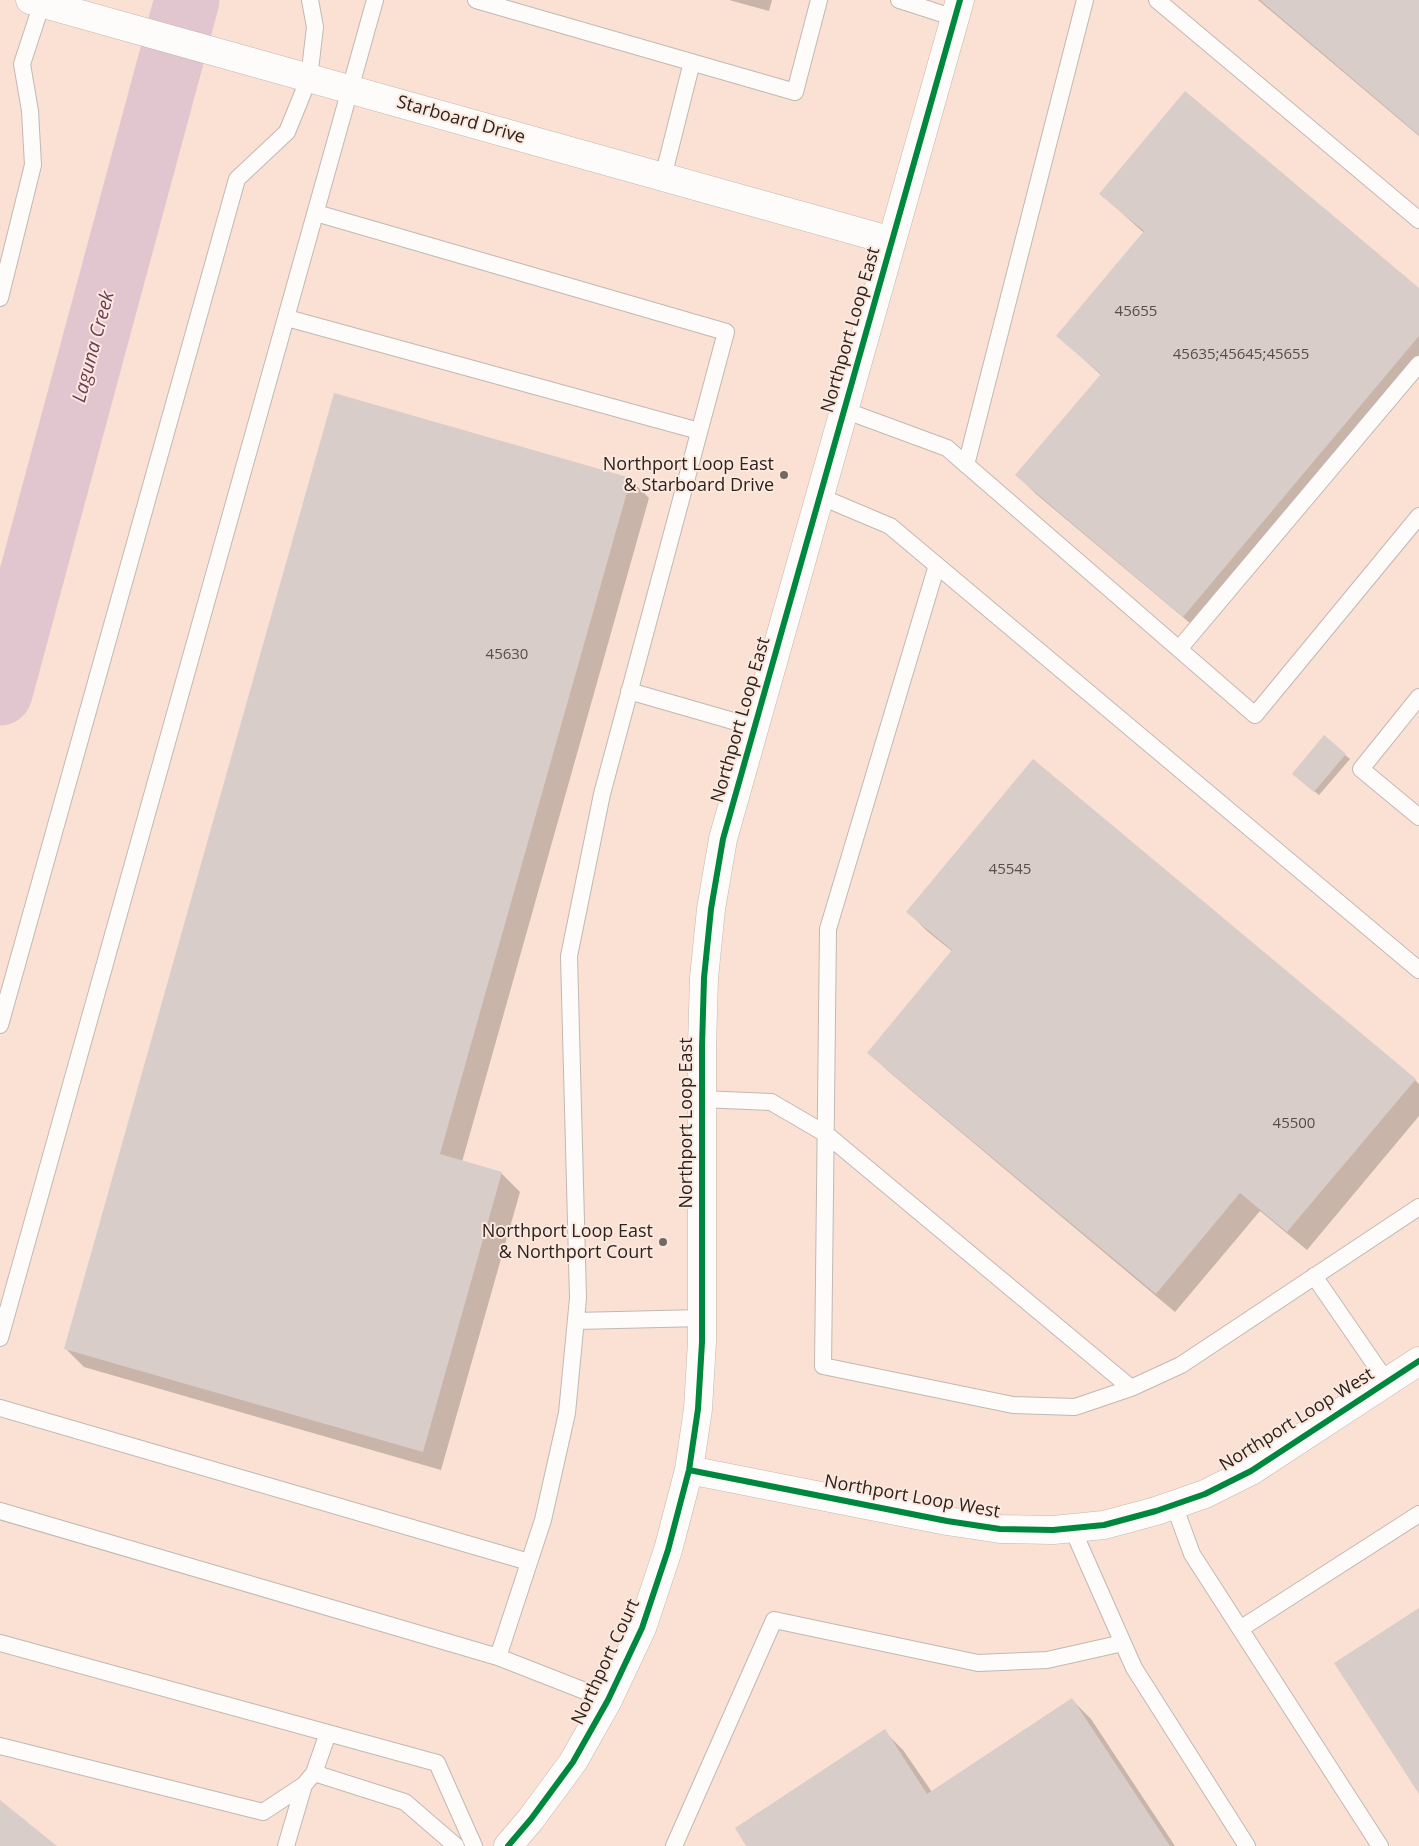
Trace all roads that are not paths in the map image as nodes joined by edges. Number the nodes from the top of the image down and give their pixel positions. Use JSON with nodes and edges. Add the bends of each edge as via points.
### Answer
{"nodes":[{"id":1,"x":310,"y":0,"type":"edge"},
{"id":2,"x":375,"y":0,"type":"edge"},
{"id":3,"x":476,"y":0,"type":"edge"},
{"id":4,"x":819,"y":0,"type":"edge"},
{"id":5,"x":899,"y":0,"type":"edge"},
{"id":6,"x":1085,"y":0,"type":"edge"},
{"id":7,"x":1157,"y":0,"type":"edge"},
{"id":8,"x":42,"y":3,"type":"edge"},
{"id":9,"x":958,"y":9,"type":"edge"},
{"id":10,"x":692,"y":62,"type":"junction"},
{"id":11,"x":300,"y":76,"type":"junction"},
{"id":12,"x":351,"y":90,"type":"junction"},
{"id":13,"x":663,"y":177,"type":"junction"},
{"id":14,"x":316,"y":213,"type":"junction"},
{"id":15,"x":1419,"y":220,"type":"edge"},
{"id":16,"x":892,"y":241,"type":"junction"},
{"id":17,"x":0,"y":298,"type":"edge"},
{"id":18,"x":287,"y":318,"type":"junction"},
{"id":19,"x":1419,"y":364,"type":"edge"},
{"id":20,"x":844,"y":410,"type":"junction"},
{"id":21,"x":699,"y":431,"type":"junction"},
{"id":22,"x":966,"y":464,"type":"junction"},
{"id":23,"x":819,"y":496,"type":"junction"},
{"id":24,"x":1419,"y":516,"type":"edge"},
{"id":25,"x":937,"y":565,"type":"junction"},
{"id":26,"x":1179,"y":649,"type":"junction"},
{"id":27,"x":629,"y":691,"type":"junction"},
{"id":28,"x":1419,"y":697,"type":"edge"},
{"id":29,"x":754,"y":726,"type":"junction"},
{"id":30,"x":1419,"y":817,"type":"edge"},
{"id":31,"x":1419,"y":970,"type":"edge"},
{"id":32,"x":0,"y":1025,"type":"edge"},
{"id":33,"x":702,"y":1099,"type":"junction"},
{"id":34,"x":826,"y":1134,"type":"junction"},
{"id":35,"x":1419,"y":1207,"type":"edge"},
{"id":36,"x":1314,"y":1276,"type":"junction"},
{"id":37,"x":702,"y":1318,"type":"junction"},
{"id":38,"x":576,"y":1321,"type":"junction"},
{"id":39,"x":0,"y":1338,"type":"edge"},
{"id":40,"x":1419,"y":1361,"type":"edge"},
{"id":41,"x":1386,"y":1382,"type":"junction"},
{"id":42,"x":1131,"y":1388,"type":"junction"},
{"id":43,"x":0,"y":1408,"type":"edge"},
{"id":44,"x":689,"y":1470,"type":"junction"},
{"id":45,"x":1174,"y":1505,"type":"junction"},
{"id":46,"x":0,"y":1512,"type":"edge"},
{"id":47,"x":1419,"y":1514,"type":"edge"},
{"id":48,"x":1072,"y":1528,"type":"junction"},
{"id":49,"x":529,"y":1562,"type":"junction"},
{"id":50,"x":1240,"y":1629,"type":"junction"},
{"id":51,"x":0,"y":1643,"type":"edge"},
{"id":52,"x":1123,"y":1643,"type":"junction"},
{"id":53,"x":498,"y":1657,"type":"junction"},
{"id":54,"x":608,"y":1700,"type":"junction"},
{"id":55,"x":328,"y":1733,"type":"junction"},
{"id":56,"x":0,"y":1746,"type":"edge"},
{"id":57,"x":309,"y":1779,"type":"junction"},
{"id":58,"x":286,"y":1846,"type":"edge"},
{"id":59,"x":456,"y":1846,"type":"edge"},
{"id":60,"x":474,"y":1846,"type":"edge"},
{"id":61,"x":508,"y":1846,"type":"edge"},
{"id":62,"x":674,"y":1846,"type":"edge"},
{"id":63,"x":1247,"y":1846,"type":"edge"},
{"id":64,"x":1380,"y":1846,"type":"edge"}],
"edges":[{"from":1,"to":11,"type":"lane","via":[[315,27]]},
{"from":2,"to":12,"type":"lane"},
{"from":3,"to":10,"type":"lane"},
{"from":4,"to":10,"type":"lane","via":[[795,92]]},
{"from":5,"to":9,"type":"lane"},
{"from":6,"to":22,"type":"lane"},
{"from":7,"to":15,"type":"lane"},
{"from":8,"to":11,"type":"street","name":"Starboard Drive"},
{"from":8,"to":17,"type":"lane","via":[[22,64],[30,111],[33,166]]},
{"from":9,"to":16,"type":"street","name":"Northport Loop East"},
{"from":10,"to":13,"type":"lane"},
{"from":11,"to":12,"type":"street","name":"Starboard Drive"},
{"from":11,"to":32,"type":"lane","via":[[287,132],[237,179]]},
{"from":12,"to":13,"type":"street","name":"Starboard Drive"},
{"from":12,"to":14,"type":"lane"},
{"from":13,"to":16,"type":"street","name":"Starboard Drive"},
{"from":14,"to":18,"type":"lane"},
{"from":14,"to":21,"type":"lane","via":[[726,332]]},
{"from":16,"to":20,"type":"street","name":"Northport Loop East"},
{"from":18,"to":21,"type":"lane"},
{"from":18,"to":39,"type":"lane"},
{"from":19,"to":26,"type":"lane"},
{"from":20,"to":22,"type":"lane","via":[[947,448]]},
{"from":20,"to":23,"type":"street","name":"Northport Loop East"},
{"from":21,"to":27,"type":"lane"},
{"from":22,"to":26,"type":"lane"},
{"from":23,"to":25,"type":"lane","via":[[890,526]]},
{"from":23,"to":29,"type":"street","name":"Northport Loop East"},
{"from":24,"to":26,"type":"lane","via":[[1254,715]]},
{"from":25,"to":31,"type":"lane"},
{"from":25,"to":34,"type":"lane","via":[[828,929]]},
{"from":27,"to":29,"type":"lane"},
{"from":27,"to":38,"type":"lane","via":[[602,794],[569,956]]},
{"from":28,"to":30,"type":"lane","via":[[1361,769]]},
{"from":29,"to":33,"type":"street","name":"Northport Loop East","via":[[723,839],[711,909],[704,978]]},
{"from":33,"to":34,"type":"lane","via":[[771,1102]]},
{"from":33,"to":37,"type":"street","name":"Northport Loop East"},
{"from":34,"to":42,"type":"lane"},
{"from":34,"to":42,"type":"lane","via":[[823,1366],[1013,1405],[1075,1407]]},
{"from":35,"to":36,"type":"lane"},
{"from":36,"to":41,"type":"lane"},
{"from":36,"to":42,"type":"lane","via":[[1181,1365]]},
{"from":37,"to":38,"type":"lane"},
{"from":37,"to":44,"type":"street","name":"Northport Loop East","via":[[698,1409]]},
{"from":38,"to":49,"type":"lane","via":[[568,1413],[543,1520]]},
{"from":40,"to":41,"type":"street","name":"Northport Loop West"},
{"from":41,"to":45,"type":"street","name":"Northport Loop West","via":[[1251,1471]]},
{"from":43,"to":49,"type":"lane"},
{"from":44,"to":48,"type":"street","name":"Northport Loop West","via":[[947,1521],[1000,1529]]},
{"from":44,"to":54,"type":"street","name":"Northport Court","via":[[668,1550],[642,1628]]},
{"from":45,"to":48,"type":"street","name":"Northport Loop West","via":[[1104,1525]]},
{"from":45,"to":50,"type":"lane","via":[[1192,1554]]},
{"from":46,"to":53,"type":"lane"},
{"from":47,"to":50,"type":"lane"},
{"from":48,"to":52,"type":"lane"},
{"from":49,"to":53,"type":"lane"},
{"from":50,"to":64,"type":"lane"},
{"from":51,"to":55,"type":"lane"},
{"from":52,"to":62,"type":"lane","via":[[1047,1660],[978,1663],[774,1620]]},
{"from":52,"to":63,"type":"lane","via":[[1134,1668]]},
{"from":53,"to":54,"type":"lane"},
{"from":54,"to":61,"type":"street","name":"Northport Court","via":[[572,1762]]},
{"from":55,"to":57,"type":"lane"},
{"from":55,"to":60,"type":"lane","via":[[437,1763]]},
{"from":56,"to":57,"type":"lane","via":[[263,1812]]},
{"from":57,"to":58,"type":"lane"},
{"from":57,"to":59,"type":"lane","via":[[405,1802]]}]}
